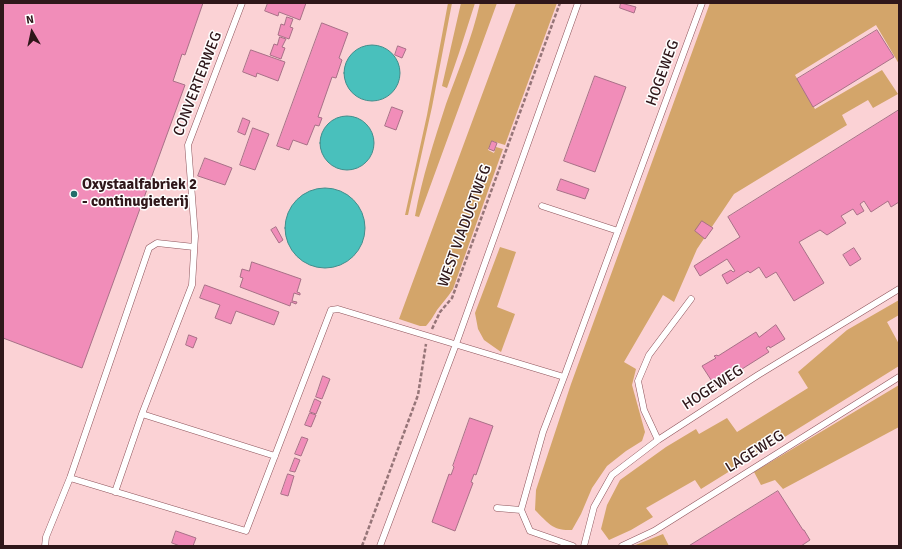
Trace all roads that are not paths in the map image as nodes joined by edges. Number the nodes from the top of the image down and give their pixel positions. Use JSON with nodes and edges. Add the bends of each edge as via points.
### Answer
{"nodes":[{"id":1,"x":242,"y":3,"type":"edge"},
{"id":2,"x":578,"y":3,"type":"edge"},
{"id":3,"x":702,"y":3,"type":"edge"},
{"id":4,"x":542,"y":206,"type":"dead end"},
{"id":5,"x":618,"y":232,"type":"junction"},
{"id":6,"x":194,"y":247,"type":"junction"},
{"id":7,"x":899,"y":289,"type":"edge"},
{"id":8,"x":691,"y":299,"type":"dead end"},
{"id":9,"x":456,"y":344,"type":"junction"},
{"id":10,"x":564,"y":377,"type":"junction"},
{"id":11,"x":899,"y":377,"type":"edge"},
{"id":12,"x":142,"y":414,"type":"junction"},
{"id":13,"x":658,"y":440,"type":"junction"},
{"id":14,"x":275,"y":456,"type":"junction"},
{"id":15,"x":70,"y":478,"type":"junction"},
{"id":16,"x":115,"y":492,"type":"junction"},
{"id":17,"x":497,"y":508,"type":"dead end"},
{"id":18,"x":521,"y":510,"type":"junction"},
{"id":19,"x":45,"y":546,"type":"edge"},
{"id":20,"x":380,"y":546,"type":"edge"},
{"id":21,"x":573,"y":546,"type":"edge"},
{"id":22,"x":584,"y":546,"type":"edge"},
{"id":23,"x":622,"y":546,"type":"edge"}],
"edges":[{"from":1,"to":6,"type":"lane","name":"CONVERTERWEG","via":[[188,145],[196,236]]},
{"from":2,"to":9,"type":"lane","name":"WEST VIADUCTWEG"},
{"from":3,"to":5,"type":"lane","name":"HOGEWEG"},
{"from":4,"to":5,"type":"lane"},
{"from":5,"to":10,"type":"lane","name":"HOGEWEG"},
{"from":6,"to":12,"type":"lane","name":"CONVERTERWEG","via":[[192,286]]},
{"from":6,"to":15,"type":"lane","via":[[157,243],[149,248]]},
{"from":7,"to":13,"type":"lane","name":"HOGEWEG"},
{"from":8,"to":13,"type":"lane","via":[[649,355],[638,381],[644,410]]},
{"from":9,"to":10,"type":"lane"},
{"from":9,"to":14,"type":"lane","via":[[375,319],[338,309],[331,310]]},
{"from":9,"to":20,"type":"lane","name":"WEST VIADUCTWEG"},
{"from":10,"to":18,"type":"lane","name":"HOGEWEG","via":[[543,432]]},
{"from":11,"to":23,"type":"lane","name":"LAGEWEG","via":[[654,531]]},
{"from":12,"to":14,"type":"lane"},
{"from":12,"to":16,"type":"lane","name":"CONVERTERWEG"},
{"from":13,"to":22,"type":"lane","name":"HOGEWEG","via":[[612,475],[594,506]]},
{"from":14,"to":16,"type":"lane","via":[[246,531]]},
{"from":15,"to":16,"type":"lane"},
{"from":15,"to":19,"type":"lane","via":[[46,537]]},
{"from":17,"to":18,"type":"lane"},
{"from":18,"to":21,"type":"lane","via":[[530,531]]}]}
